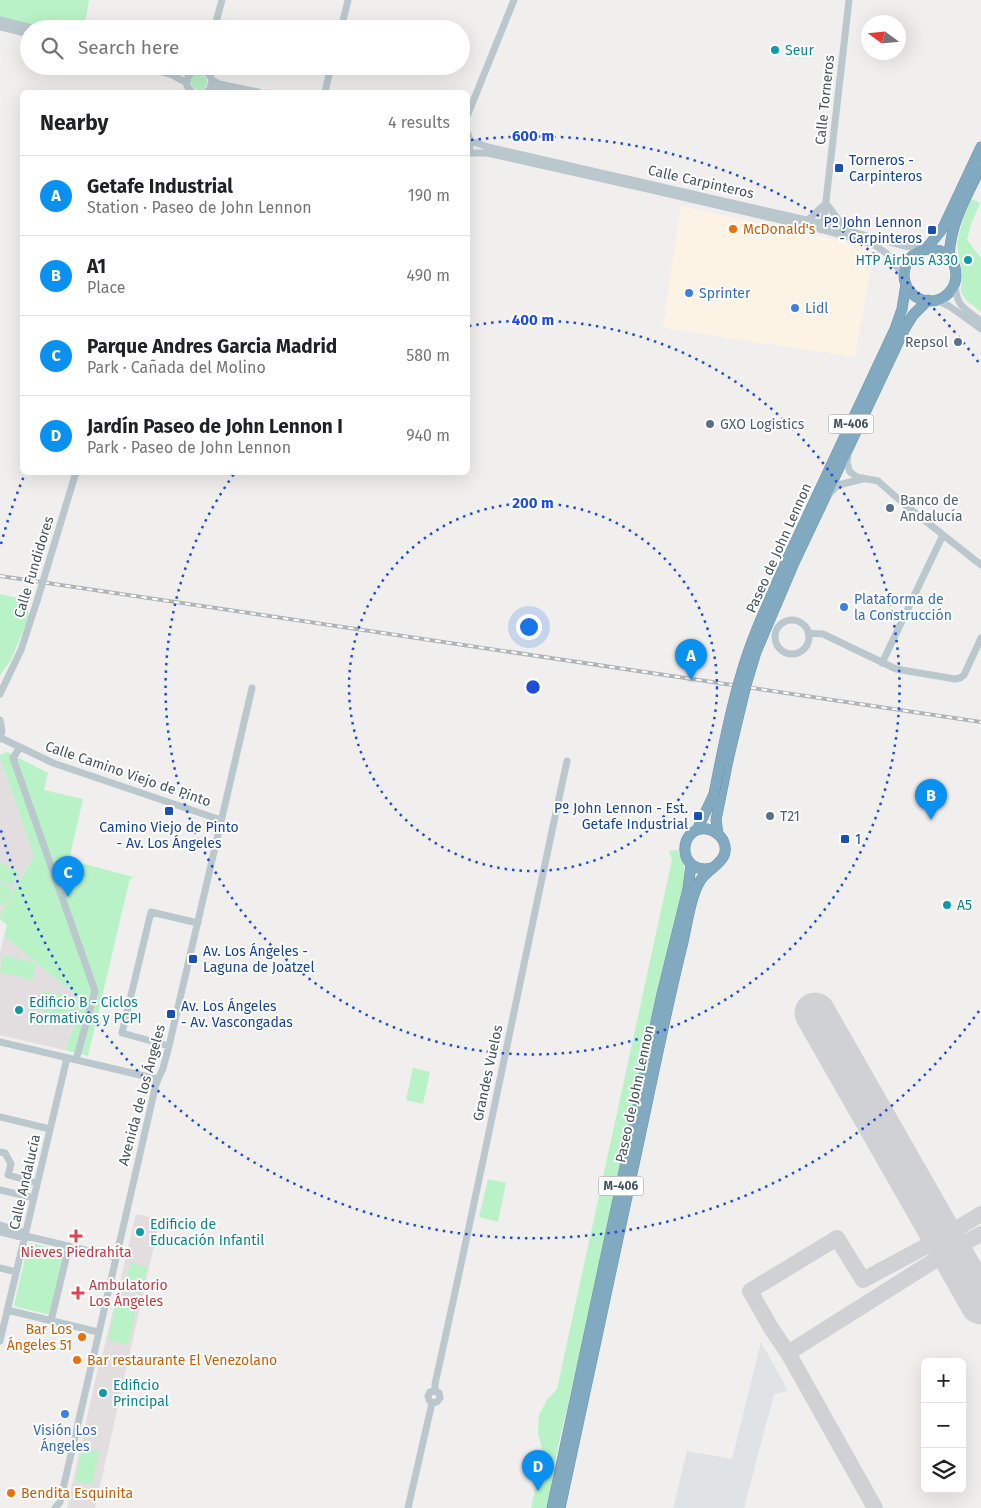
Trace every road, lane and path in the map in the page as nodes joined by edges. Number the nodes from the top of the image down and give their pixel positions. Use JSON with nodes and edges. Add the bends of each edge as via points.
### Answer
{"nodes":[{"id":1,"x":222,"y":0,"type":"edge"},
{"id":2,"x":348,"y":0,"type":"edge"},
{"id":3,"x":514,"y":0,"type":"edge"},
{"id":4,"x":849,"y":0,"type":"edge"},
{"id":5,"x":0,"y":20,"type":"edge"},
{"id":6,"x":216,"y":20,"type":"edge"},
{"id":7,"x":343,"y":20,"type":"edge"},
{"id":8,"x":20,"y":25,"type":"edge"},
{"id":9,"x":0,"y":27,"type":"edge"},
{"id":10,"x":20,"y":32,"type":"edge"},
{"id":11,"x":169,"y":75,"type":"edge"},
{"id":12,"x":190,"y":75,"type":"edge"},
{"id":13,"x":209,"y":75,"type":"edge"},
{"id":14,"x":329,"y":75,"type":"edge"},
{"id":15,"x":212,"y":80,"type":"junction"},
{"id":16,"x":187,"y":83,"type":"junction"},
{"id":17,"x":190,"y":90,"type":"edge"},
{"id":18,"x":208,"y":90,"type":"edge"},
{"id":19,"x":248,"y":90,"type":"edge"},
{"id":20,"x":325,"y":90,"type":"edge"},
{"id":21,"x":470,"y":109,"type":"edge"},
{"id":22,"x":470,"y":138,"type":"edge"},
{"id":23,"x":981,"y":147,"type":"edge"},
{"id":24,"x":470,"y":153,"type":"edge"},
{"id":25,"x":981,"y":167,"type":"edge"},
{"id":26,"x":826,"y":204,"type":"junction"},
{"id":27,"x":808,"y":220,"type":"junction"},
{"id":28,"x":824,"y":227,"type":"junction"},
{"id":29,"x":846,"y":230,"type":"junction"},
{"id":30,"x":926,"y":249,"type":"junction"},
{"id":31,"x":949,"y":258,"type":"junction"},
{"id":32,"x":905,"y":280,"type":"junction"},
{"id":33,"x":955,"y":280,"type":"junction"},
{"id":34,"x":932,"y":300,"type":"junction"},
{"id":35,"x":981,"y":321,"type":"edge"},
{"id":36,"x":981,"y":329,"type":"edge"},
{"id":37,"x":849,"y":446,"type":"junction"},
{"id":38,"x":75,"y":475,"type":"edge"},
{"id":39,"x":868,"y":478,"type":"junction"},
{"id":40,"x":823,"y":498,"type":"junction"},
{"id":41,"x":943,"y":535,"type":"junction"},
{"id":42,"x":790,"y":563,"type":"junction"},
{"id":43,"x":981,"y":565,"type":"edge"},
{"id":44,"x":808,"y":633,"type":"junction"},
{"id":45,"x":981,"y":638,"type":"edge"},
{"id":46,"x":882,"y":663,"type":"junction"},
{"id":47,"x":252,"y":688,"type":"dead end"},
{"id":48,"x":0,"y":694,"type":"edge"},
{"id":49,"x":0,"y":720,"type":"edge"},
{"id":50,"x":0,"y":738,"type":"edge"},
{"id":51,"x":20,"y":747,"type":"junction"},
{"id":52,"x":567,"y":761,"type":"dead end"},
{"id":53,"x":717,"y":796,"type":"junction"},
{"id":54,"x":221,"y":820,"type":"junction"},
{"id":55,"x":697,"y":830,"type":"junction"},
{"id":56,"x":718,"y":834,"type":"junction"},
{"id":57,"x":691,"y":865,"type":"junction"},
{"id":58,"x":713,"y":868,"type":"junction"},
{"id":59,"x":198,"y":923,"type":"junction"},
{"id":60,"x":0,"y":1042,"type":"edge"},
{"id":61,"x":168,"y":1046,"type":"junction"},
{"id":62,"x":67,"y":1058,"type":"junction"},
{"id":63,"x":76,"y":1060,"type":"junction"},
{"id":64,"x":157,"y":1079,"type":"junction"},
{"id":65,"x":0,"y":1117,"type":"edge"},
{"id":66,"x":50,"y":1128,"type":"junction"},
{"id":67,"x":0,"y":1152,"type":"edge"},
{"id":68,"x":37,"y":1183,"type":"junction"},
{"id":69,"x":0,"y":1190,"type":"edge"},
{"id":70,"x":34,"y":1198,"type":"junction"},
{"id":71,"x":0,"y":1225,"type":"edge"},
{"id":72,"x":0,"y":1232,"type":"edge"},
{"id":73,"x":26,"y":1236,"type":"junction"},
{"id":74,"x":69,"y":1246,"type":"junction"},
{"id":75,"x":115,"y":1257,"type":"junction"},
{"id":76,"x":0,"y":1268,"type":"edge"},
{"id":77,"x":16,"y":1272,"type":"junction"},
{"id":78,"x":7,"y":1310,"type":"junction"},
{"id":79,"x":51,"y":1320,"type":"junction"},
{"id":80,"x":98,"y":1332,"type":"junction"},
{"id":81,"x":0,"y":1341,"type":"edge"},
{"id":82,"x":55,"y":1508,"type":"edge"},
{"id":83,"x":408,"y":1508,"type":"edge"},
{"id":84,"x":552,"y":1508,"type":"edge"},
{"id":85,"x":560,"y":1508,"type":"edge"}],
"edges":[{"from":1,"to":6,"type":"street"},
{"from":2,"to":7,"type":"street"},
{"from":3,"to":21,"type":"street"},
{"from":4,"to":26,"type":"street","name":"Calle Torneros"},
{"from":5,"to":8,"type":"street"},
{"from":9,"to":10,"type":"street"},
{"from":11,"to":16,"type":"street"},
{"from":12,"to":16,"type":"street"},
{"from":13,"to":15,"type":"street"},
{"from":14,"to":20,"type":"street"},
{"from":15,"to":18,"type":"street"},
{"from":15,"to":19,"type":"street"},
{"from":16,"to":17,"type":"street"},
{"from":22,"to":27,"type":"street","name":"Calle Carpinteros","via":[[488,147]]},
{"from":23,"to":30,"type":"highway","number":"M-406","via":[[943,228]]},
{"from":24,"to":28,"type":"street","name":"Calle Carpinteros","via":[[487,153]]},
{"from":25,"to":31,"type":"highway","via":[[954,224]]},
{"from":26,"to":27,"type":"street"},
{"from":26,"to":28,"type":"street","name":"Calle Torneros"},
{"from":26,"to":29,"type":"street"},
{"from":27,"to":28,"type":"street","name":"Calle Carpinteros"},
{"from":28,"to":29,"type":"street","name":"Calle Carpinteros"},
{"from":28,"to":32,"type":"street","name":"Calle Carpinteros","via":[[876,246],[891,258]]},
{"from":29,"to":30,"type":"street","name":"Calle Carpinteros"},
{"from":30,"to":31,"type":"highway","via":[[941,252]]},
{"from":30,"to":32,"type":"highway","number":"M-406","via":[[910,259]]},
{"from":31,"to":33,"type":"highway"},
{"from":32,"to":34,"type":"highway","via":[[916,296]]},
{"from":32,"to":42,"type":"highway","name":"Paseo de John Lennon","number":"M-406","via":[[902,309],[895,329]]},
{"from":33,"to":34,"type":"highway","number":"M-406","via":[[946,294]]},
{"from":33,"to":35,"type":"street","via":[[958,301]]},
{"from":34,"to":36,"type":"street","via":[[949,306]]},
{"from":34,"to":37,"type":"highway","name":"Paseo de John Lennon","number":"M-406","via":[[913,315],[905,328]]},
{"from":37,"to":39,"type":"street","via":[[847,463],[850,472]]},
{"from":37,"to":40,"type":"highway","name":"Paseo de John Lennon","number":"M-406"},
{"from":38,"to":48,"type":"street","name":"Calle Fundidores","bridge":true,"via":[[21,650]]},
{"from":39,"to":40,"type":"street","via":[[838,485]]},
{"from":39,"to":41,"type":"street","via":[[878,481]]},
{"from":40,"to":42,"type":"highway","name":"Paseo de John Lennon","number":"M-406"},
{"from":41,"to":43,"type":"street"},
{"from":41,"to":46,"type":"street"},
{"from":42,"to":53,"type":"highway","name":"Paseo de John Lennon","number":"M-406","bridge":true,"via":[[741,674],[733,700]]},
{"from":44,"to":44,"type":"street","via":[[801,624],[790,620],[780,625],[775,640],[780,650],[796,654],[807,643]]},
{"from":44,"to":46,"type":"street","via":[[823,634]]},
{"from":45,"to":46,"type":"street","via":[[960,678],[905,672]]},
{"from":47,"to":54,"type":"street","name":"Avenida de los Ángeles"},
{"from":49,"to":50,"type":"street"},
{"from":50,"to":51,"type":"street","name":"Calle Camino Viejo de Pinto"},
{"from":51,"to":54,"type":"street","name":"Calle Camino Viejo de Pinto","via":[[53,763]]},
{"from":51,"to":63,"type":"street","via":[[13,758],[95,991]]},
{"from":52,"to":83,"type":"street","name":"Grandes Vuelos","via":[[434,1391],[428,1396],[432,1403]]},
{"from":53,"to":55,"type":"highway","name":"Paseo de John Lennon","number":"M-406"},
{"from":53,"to":56,"type":"highway","name":"Paseo de John Lennon","number":"M-406"},
{"from":54,"to":59,"type":"street","name":"Avenida de los Ángeles"},
{"from":55,"to":56,"type":"highway","via":[[712,830]]},
{"from":55,"to":57,"type":"highway","number":"M-406","via":[[685,844],[684,854]]},
{"from":56,"to":58,"type":"highway","number":"M-406","via":[[725,851],[720,863]]},
{"from":57,"to":58,"type":"highway","via":[[704,870]]},
{"from":57,"to":84,"type":"highway","name":"Paseo de John Lennon","number":"M-406"},
{"from":58,"to":85,"type":"highway","name":"Paseo de John Lennon","number":"M-406","via":[[700,880],[672,987]]},
{"from":59,"to":61,"type":"street","name":"Avenida de los Ángeles"},
{"from":59,"to":61,"type":"street","via":[[151,912],[122,1033]]},
{"from":60,"to":62,"type":"street"},
{"from":61,"to":64,"type":"street","name":"Avenida de los Ángeles"},
{"from":62,"to":63,"type":"street"},
{"from":62,"to":66,"type":"street","name":"Calle Andalucía"},
{"from":63,"to":64,"type":"street"},
{"from":64,"to":75,"type":"street","name":"Avenida de los Ángeles"},
{"from":65,"to":66,"type":"street"},
{"from":66,"to":68,"type":"street","name":"Calle Andalucía"},
{"from":67,"to":68,"type":"street","via":[[11,1164],[8,1176]]},
{"from":68,"to":70,"type":"street","name":"Calle Andalucía"},
{"from":69,"to":70,"type":"street"},
{"from":70,"to":73,"type":"street","name":"Calle Andalucía"},
{"from":71,"to":73,"type":"street"},
{"from":72,"to":73,"type":"street"},
{"from":73,"to":74,"type":"street"},
{"from":73,"to":77,"type":"street","name":"Calle Andalucía"},
{"from":74,"to":75,"type":"street"},
{"from":74,"to":79,"type":"street"},
{"from":75,"to":80,"type":"street","name":"Avenida de los Ángeles"},
{"from":76,"to":77,"type":"street"},
{"from":77,"to":78,"type":"street","name":"Calle Andalucía"},
{"from":78,"to":79,"type":"street"},
{"from":78,"to":81,"type":"street","name":"Calle Andalucía"},
{"from":79,"to":80,"type":"street"},
{"from":80,"to":82,"type":"street","name":"Avenida de los Ángeles","via":[[60,1502]]}]}
